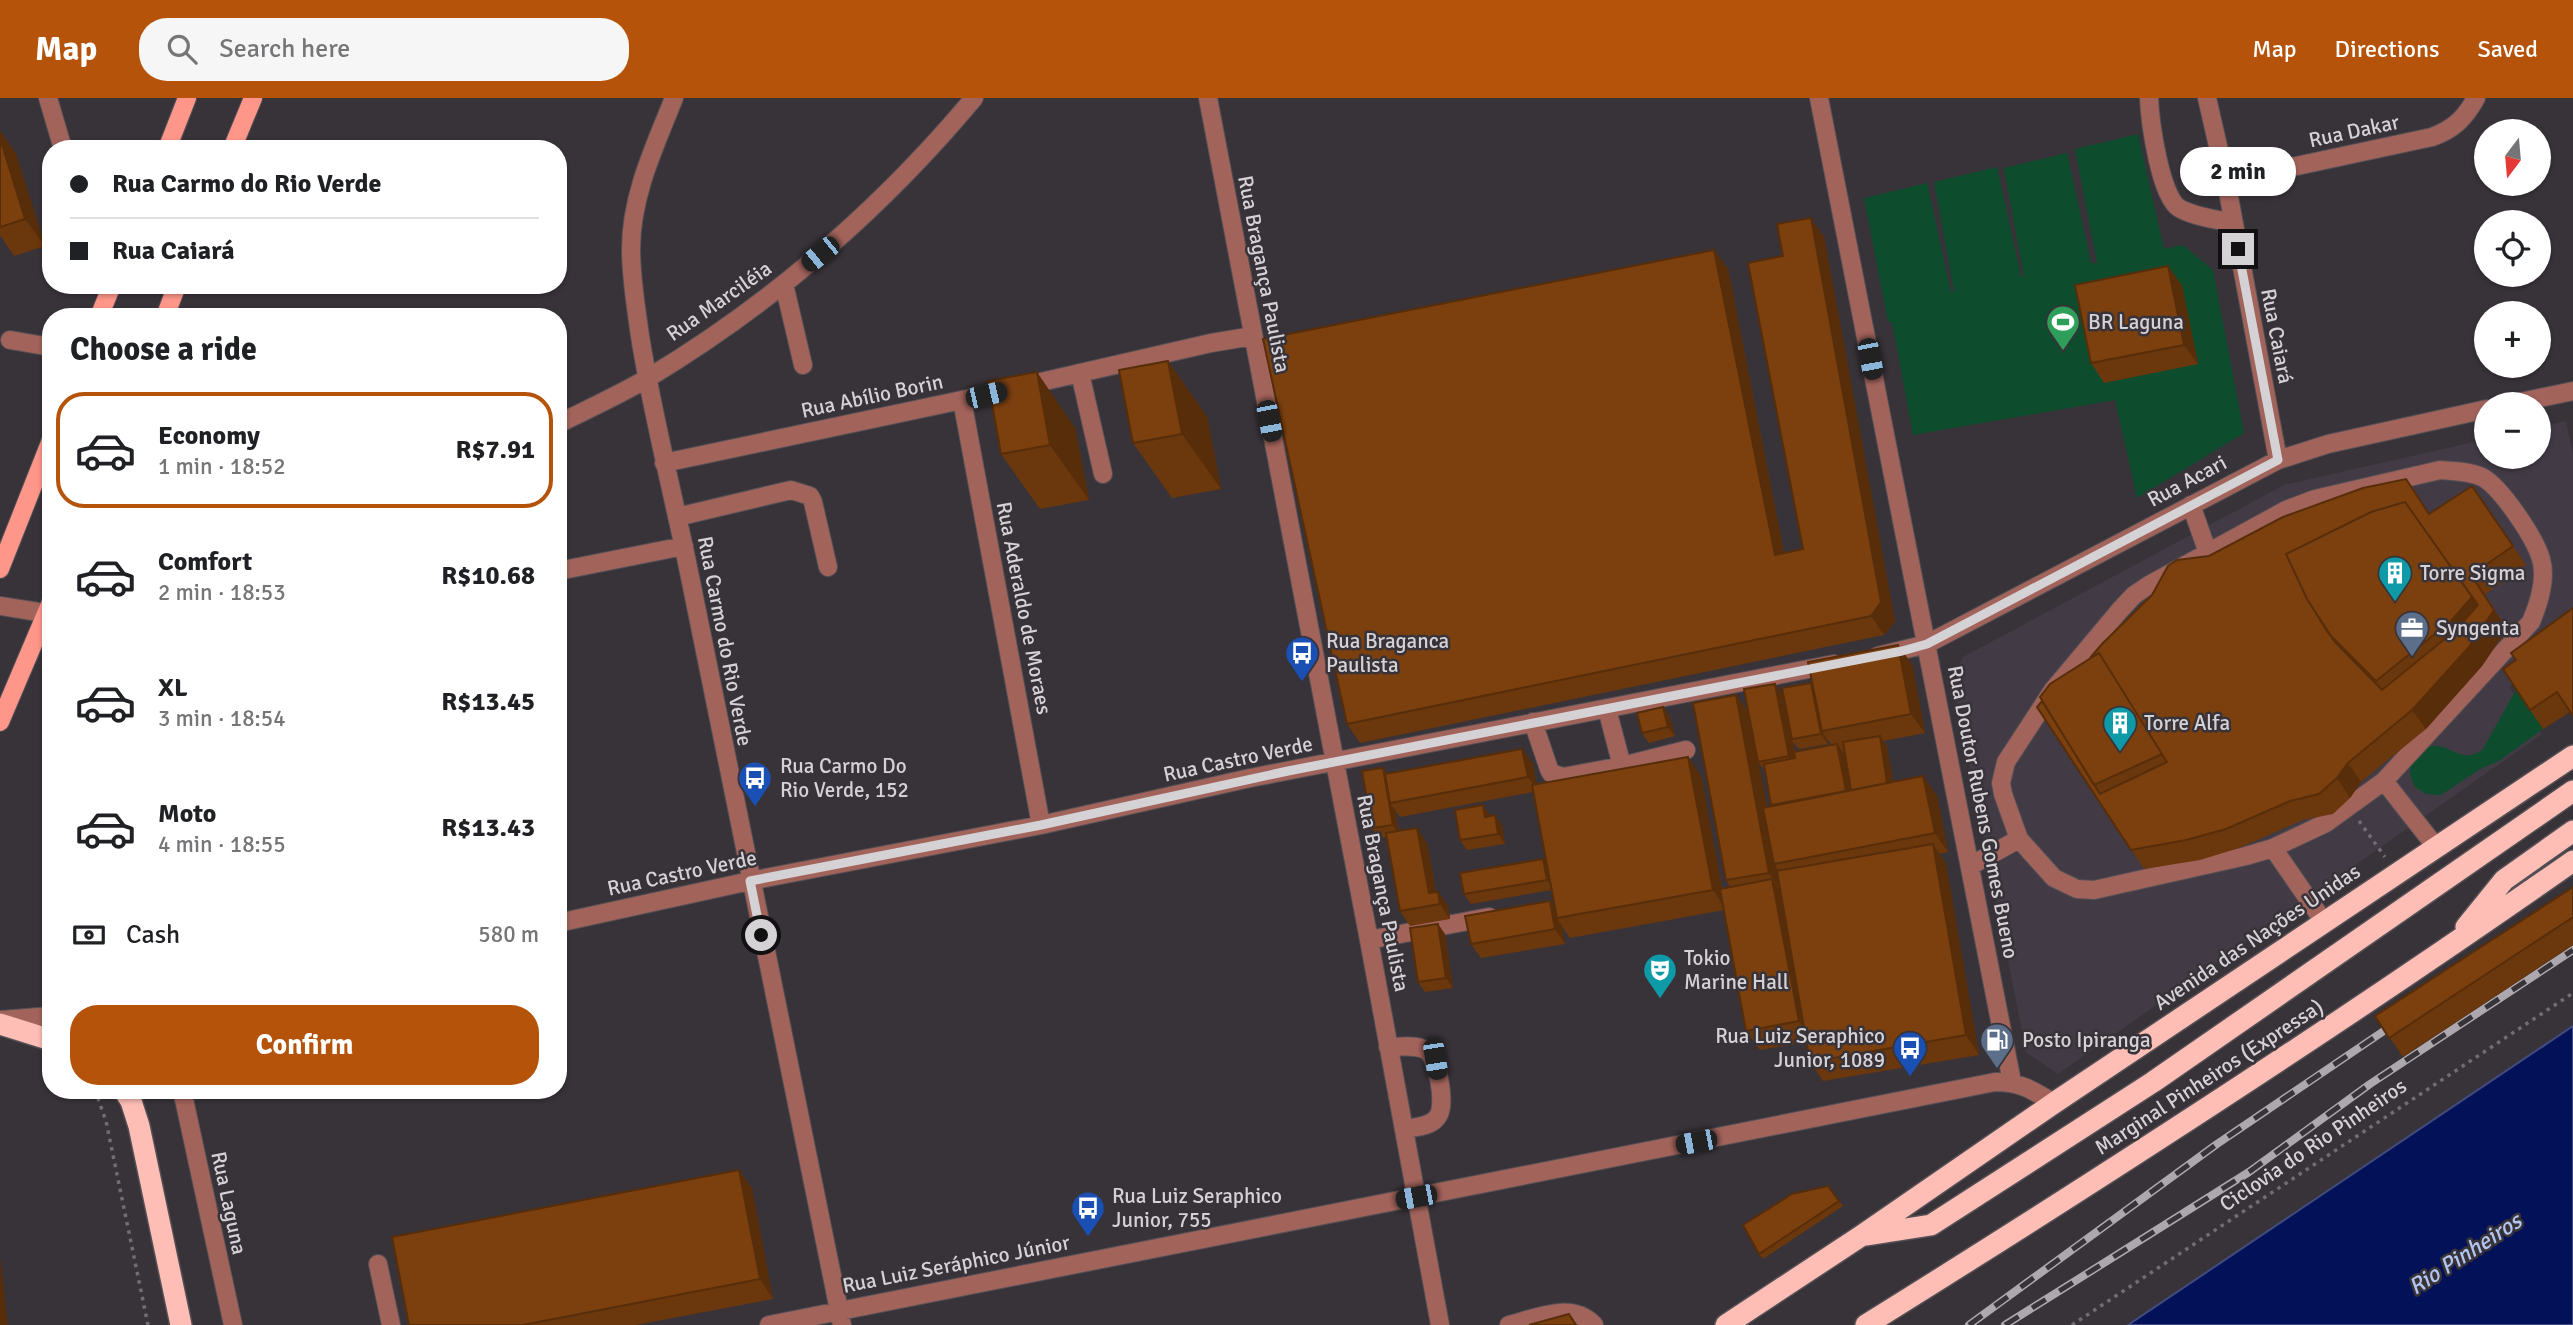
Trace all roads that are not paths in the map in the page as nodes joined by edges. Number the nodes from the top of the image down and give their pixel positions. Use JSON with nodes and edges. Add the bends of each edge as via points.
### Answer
{"nodes":[{"id":1,"x":48,"y":98,"type":"edge"},
{"id":2,"x":187,"y":98,"type":"edge"},
{"id":3,"x":253,"y":98,"type":"edge"},
{"id":4,"x":674,"y":98,"type":"edge"},
{"id":5,"x":974,"y":98,"type":"edge"},
{"id":6,"x":1208,"y":98,"type":"edge"},
{"id":7,"x":1819,"y":98,"type":"edge"},
{"id":8,"x":2149,"y":98,"type":"edge"},
{"id":9,"x":2207,"y":98,"type":"edge"},
{"id":10,"x":2476,"y":98,"type":"edge"},
{"id":11,"x":60,"y":140,"type":"edge"},
{"id":12,"x":171,"y":140,"type":"edge"},
{"id":13,"x":236,"y":140,"type":"edge"},
{"id":14,"x":2225,"y":181,"type":"junction"},
{"id":15,"x":2233,"y":223,"type":"junction"},
{"id":16,"x":784,"y":284,"type":"junction"},
{"id":17,"x":1253,"y":336,"type":"junction"},
{"id":18,"x":10,"y":340,"type":"dead end"},
{"id":19,"x":42,"y":345,"type":"edge"},
{"id":20,"x":803,"y":365,"type":"dead end"},
{"id":21,"x":1080,"y":373,"type":"junction"},
{"id":22,"x":647,"y":379,"type":"junction"},
{"id":23,"x":2573,"y":391,"type":"edge"},
{"id":24,"x":2551,"y":396,"type":"edge"},
{"id":25,"x":962,"y":400,"type":"junction"},
{"id":26,"x":2474,"y":413,"type":"edge"},
{"id":27,"x":567,"y":419,"type":"edge"},
{"id":28,"x":2278,"y":460,"type":"junction"},
{"id":29,"x":42,"y":463,"type":"edge"},
{"id":30,"x":664,"y":463,"type":"junction"},
{"id":31,"x":1103,"y":474,"type":"dead end"},
{"id":32,"x":2190,"y":505,"type":"junction"},
{"id":33,"x":677,"y":517,"type":"junction"},
{"id":34,"x":684,"y":547,"type":"junction"},
{"id":35,"x":2208,"y":553,"type":"junction"},
{"id":36,"x":828,"y":567,"type":"dead end"},
{"id":37,"x":0,"y":569,"type":"edge"},
{"id":38,"x":567,"y":569,"type":"edge"},
{"id":39,"x":0,"y":606,"type":"edge"},
{"id":40,"x":42,"y":609,"type":"edge"},
{"id":41,"x":42,"y":627,"type":"edge"},
{"id":42,"x":1927,"y":644,"type":"junction"},
{"id":43,"x":1607,"y":709,"type":"junction"},
{"id":44,"x":0,"y":722,"type":"edge"},
{"id":45,"x":1533,"y":722,"type":"junction"},
{"id":46,"x":1686,"y":750,"type":"dead end"},
{"id":47,"x":2573,"y":756,"type":"edge"},
{"id":48,"x":1335,"y":761,"type":"junction"},
{"id":49,"x":1622,"y":766,"type":"junction"},
{"id":50,"x":2384,"y":781,"type":"junction"},
{"id":51,"x":2573,"y":790,"type":"edge"},
{"id":52,"x":1041,"y":825,"type":"junction"},
{"id":53,"x":2573,"y":831,"type":"edge"},
{"id":54,"x":2020,"y":839,"type":"junction"},
{"id":55,"x":2436,"y":847,"type":"junction"},
{"id":56,"x":2273,"y":848,"type":"junction"},
{"id":57,"x":2573,"y":861,"type":"edge"},
{"id":58,"x":1970,"y":866,"type":"junction"},
{"id":59,"x":750,"y":881,"type":"junction"},
{"id":60,"x":1502,"y":915,"type":"edge"},
{"id":61,"x":567,"y":921,"type":"edge"},
{"id":62,"x":2324,"y":922,"type":"junction"},
{"id":63,"x":1369,"y":940,"type":"junction"},
{"id":64,"x":2449,"y":948,"type":"junction"},
{"id":65,"x":42,"y":1017,"type":"edge"},
{"id":66,"x":0,"y":1022,"type":"edge"},
{"id":67,"x":42,"y":1037,"type":"edge"},
{"id":68,"x":1388,"y":1047,"type":"junction"},
{"id":69,"x":2012,"y":1082,"type":"junction"},
{"id":70,"x":130,"y":1099,"type":"edge"},
{"id":71,"x":184,"y":1099,"type":"edge"},
{"id":72,"x":2054,"y":1103,"type":"junction"},
{"id":73,"x":1404,"y":1129,"type":"junction"},
{"id":74,"x":1416,"y":1197,"type":"junction"},
{"id":75,"x":1861,"y":1236,"type":"junction"},
{"id":76,"x":378,"y":1264,"type":"dead end"},
{"id":77,"x":840,"y":1318,"type":"edge"},
{"id":78,"x":181,"y":1325,"type":"edge"},
{"id":79,"x":233,"y":1325,"type":"edge"},
{"id":80,"x":391,"y":1325,"type":"edge"},
{"id":81,"x":769,"y":1325,"type":"edge"},
{"id":82,"x":1440,"y":1325,"type":"edge"},
{"id":83,"x":1509,"y":1325,"type":"edge"},
{"id":84,"x":1594,"y":1325,"type":"edge"},
{"id":85,"x":1726,"y":1325,"type":"edge"},
{"id":86,"x":1866,"y":1325,"type":"edge"}],
"edges":[{"from":1,"to":11,"type":"street"},
{"from":2,"to":12,"type":"main road"},
{"from":3,"to":13,"type":"main road"},
{"from":4,"to":22,"type":"street","name":"Rua Carmo do Rio Verde","via":[[644,174],[633,226],[632,282]]},
{"from":5,"to":16,"type":"street","name":"Rua Marciléia","via":[[895,184]]},
{"from":6,"to":17,"type":"street","name":"Rua Bragança Paulista"},
{"from":7,"to":42,"type":"street","name":"Rua Doutor Rubens Gomes Bueno"},
{"from":8,"to":15,"type":"street","via":[[2172,202],[2189,213]]},
{"from":9,"to":14,"type":"street","name":"Rua Caiará"},
{"from":10,"to":14,"type":"street","name":"Rua Dakar","via":[[2459,123],[2432,137]]},
{"from":14,"to":15,"type":"street","name":"Rua Caiará"},
{"from":15,"to":28,"type":"street","name":"Rua Caiará"},
{"from":16,"to":20,"type":"street"},
{"from":16,"to":22,"type":"street","name":"Rua Marciléia"},
{"from":17,"to":21,"type":"street","name":"Rua Abílio Borin"},
{"from":17,"to":48,"type":"street","name":"Rua Bragança Paulista"},
{"from":18,"to":19,"type":"street"},
{"from":21,"to":25,"type":"street","name":"Rua Abílio Borin"},
{"from":21,"to":31,"type":"street"},
{"from":22,"to":27,"type":"street","name":"Rua Marciléia"},
{"from":22,"to":30,"type":"street","name":"Rua Carmo do Rio Verde"},
{"from":23,"to":24,"type":"street"},
{"from":25,"to":30,"type":"street","name":"Rua Abílio Borin"},
{"from":25,"to":52,"type":"street","name":"Rua Aderaldo de Moraes"},
{"from":26,"to":28,"type":"street","name":"Rua Acari","via":[[2328,444]]},
{"from":28,"to":32,"type":"street","name":"Rua Acari"},
{"from":29,"to":37,"type":"main road"},
{"from":30,"to":33,"type":"street","name":"Rua Carmo do Rio Verde"},
{"from":32,"to":35,"type":"street"},
{"from":32,"to":42,"type":"street","name":"Rua Acari"},
{"from":33,"to":34,"type":"street","name":"Rua Carmo do Rio Verde"},
{"from":33,"to":36,"type":"street","via":[[798,491],[813,502]]},
{"from":34,"to":38,"type":"street"},
{"from":34,"to":59,"type":"street","name":"Rua Carmo do Rio Verde"},
{"from":35,"to":50,"type":"street","via":[[2315,499],[2440,470],[2480,476],[2494,485],[2542,560],[2539,602],[2531,622]]},
{"from":35,"to":54,"type":"street","via":[[2134,595],[2053,690],[2006,762],[2001,783]]},
{"from":39,"to":40,"type":"street"},
{"from":41,"to":44,"type":"main road"},
{"from":42,"to":43,"type":"street","name":"Rua Castro Verde"},
{"from":42,"to":58,"type":"street","name":"Rua Doutor Rubens Gomes Bueno"},
{"from":43,"to":45,"type":"street","name":"Rua Castro Verde"},
{"from":43,"to":49,"type":"street"},
{"from":45,"to":48,"type":"street","name":"Rua Castro Verde"},
{"from":45,"to":49,"type":"street","via":[[1555,775]]},
{"from":46,"to":49,"type":"street"},
{"from":47,"to":55,"type":"highway","name":"Avenida das Nações Unidas"},
{"from":48,"to":52,"type":"street","name":"Rua Castro Verde"},
{"from":48,"to":63,"type":"street","name":"Rua Bragança Paulista"},
{"from":50,"to":55,"type":"street"},
{"from":50,"to":56,"type":"street","via":[[2326,823]]},
{"from":51,"to":75,"type":"highway","via":[[2154,1082],[1931,1225]]},
{"from":52,"to":59,"type":"street","name":"Rua Castro Verde"},
{"from":53,"to":64,"type":"highway","via":[[2504,880]]},
{"from":54,"to":56,"type":"street","via":[[2054,878],[2077,889],[2094,890]]},
{"from":54,"to":58,"type":"street"},
{"from":55,"to":62,"type":"highway","name":"Avenida das Nações Unidas"},
{"from":56,"to":62,"type":"street"},
{"from":57,"to":64,"type":"highway","name":"Marginal Pinheiros (Expressa)"},
{"from":58,"to":69,"type":"street","name":"Rua Doutor Rubens Gomes Bueno"},
{"from":59,"to":61,"type":"street","name":"Rua Castro Verde"},
{"from":59,"to":77,"type":"street","name":"Rua Carmo do Rio Verde"},
{"from":60,"to":63,"type":"street"},
{"from":62,"to":72,"type":"highway","name":"Avenida das Nações Unidas"},
{"from":63,"to":68,"type":"street","name":"Rua Bragança Paulista"},
{"from":64,"to":86,"type":"highway","name":"Marginal Pinheiros (Expressa)","via":[[2036,1220]]},
{"from":65,"to":66,"type":"street"},
{"from":66,"to":67,"type":"highway"},
{"from":68,"to":73,"type":"street","name":"Rua Bragança Paulista"},
{"from":68,"to":73,"type":"street","via":[[1418,1047],[1435,1059],[1442,1105],[1439,1116],[1432,1123]]},
{"from":69,"to":72,"type":"street"},
{"from":69,"to":74,"type":"street","name":"Rua Luiz Seráphico Júnior"},
{"from":70,"to":78,"type":"highway"},
{"from":71,"to":79,"type":"street","name":"Rua Laguna"},
{"from":72,"to":75,"type":"highway","name":"Avenida das Nações Unidas"},
{"from":73,"to":74,"type":"street","name":"Rua Bragança Paulista"},
{"from":74,"to":77,"type":"street","name":"Rua Luiz Seráphico Júnior"},
{"from":74,"to":82,"type":"street","name":"Rua Bragança Paulista"},
{"from":75,"to":85,"type":"highway","name":"Avenida das Nações Unidas"},
{"from":76,"to":80,"type":"street"},
{"from":77,"to":81,"type":"street","name":"Rua Luiz Seráphico Júnior"},
{"from":83,"to":84,"type":"street","via":[[1563,1311],[1585,1316]]}]}
